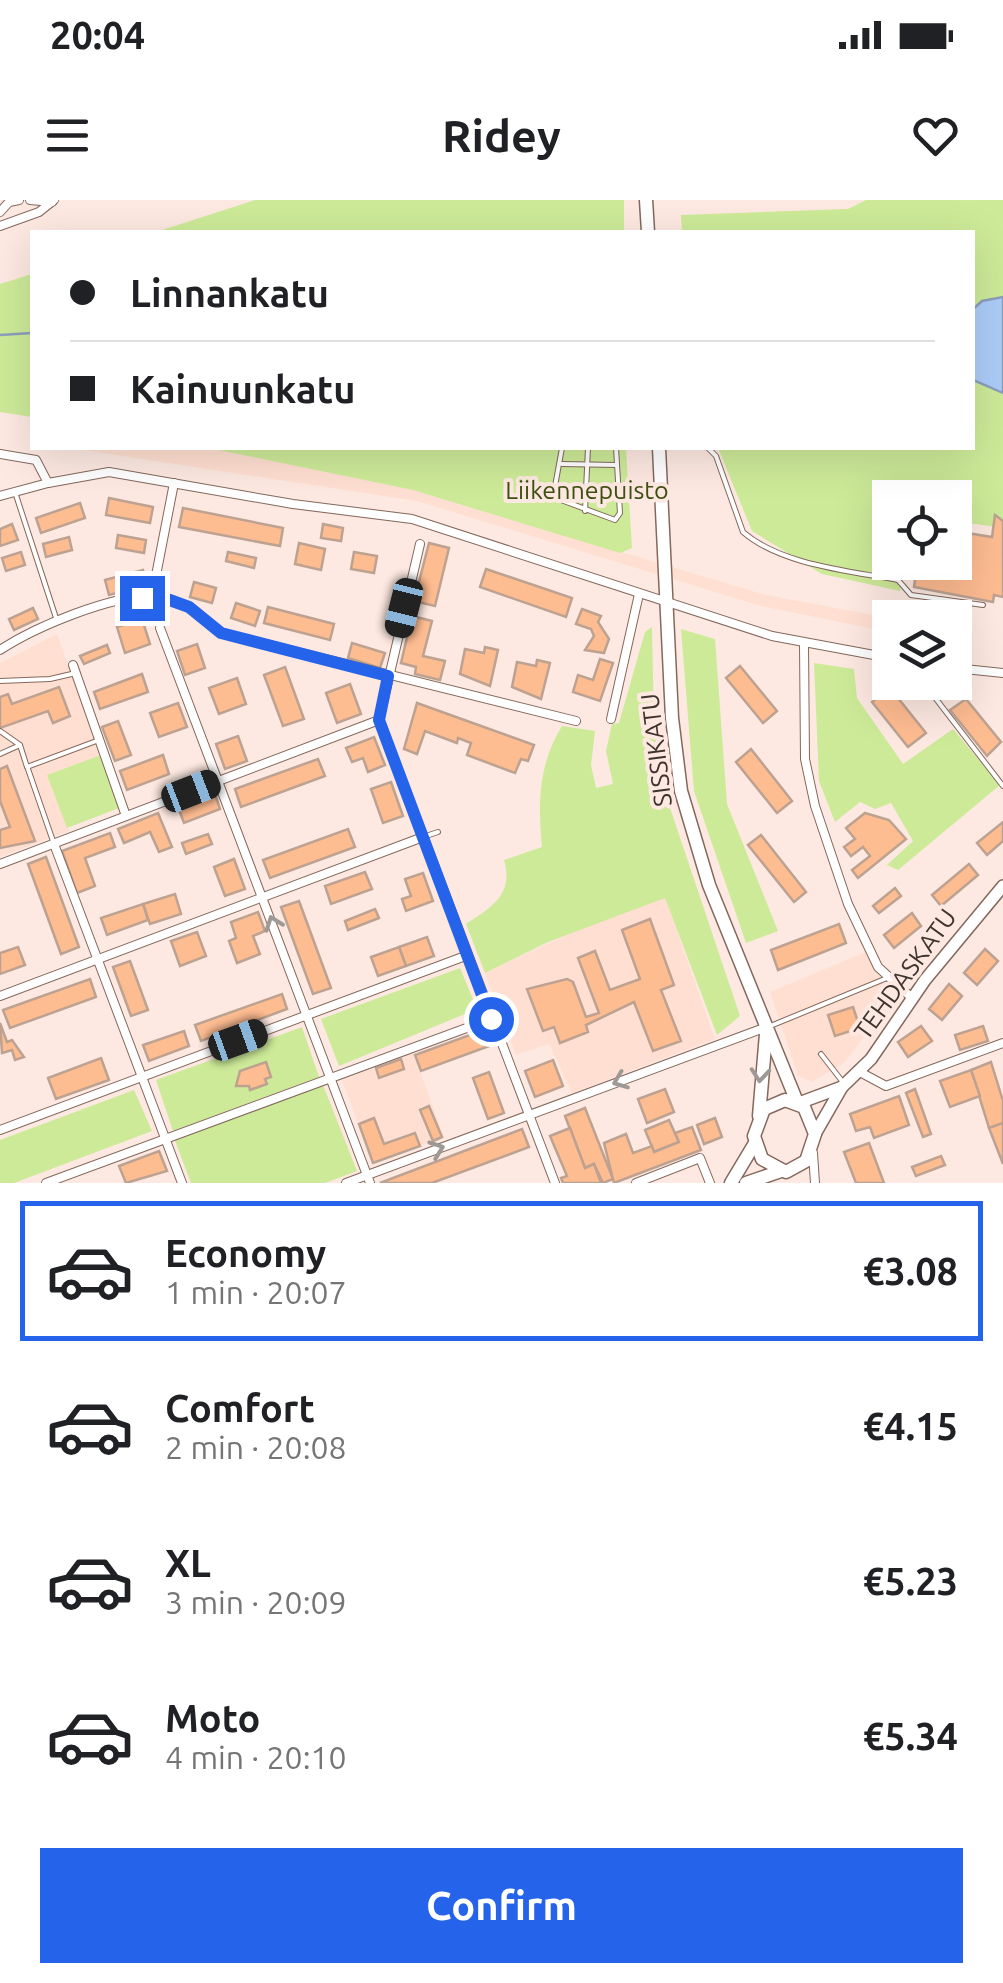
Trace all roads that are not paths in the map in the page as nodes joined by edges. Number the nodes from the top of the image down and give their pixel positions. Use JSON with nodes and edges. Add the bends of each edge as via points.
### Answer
{"nodes":[{"id":1,"x":20,"y":200,"type":"edge"},
{"id":2,"x":30,"y":200,"type":"edge"},
{"id":3,"x":646,"y":200,"type":"edge"},
{"id":4,"x":53,"y":201,"type":"edge"},
{"id":5,"x":0,"y":221,"type":"edge"},
{"id":6,"x":648,"y":230,"type":"edge"},
{"id":7,"x":562,"y":450,"type":"edge"},
{"id":8,"x":588,"y":450,"type":"edge"},
{"id":9,"x":616,"y":450,"type":"edge"},
{"id":10,"x":659,"y":450,"type":"edge"},
{"id":11,"x":710,"y":450,"type":"edge"},
{"id":12,"x":0,"y":454,"type":"edge"},
{"id":13,"x":616,"y":465,"type":"junction"},
{"id":14,"x":559,"y":466,"type":"junction"},
{"id":15,"x":588,"y":467,"type":"junction"},
{"id":16,"x":174,"y":483,"type":"junction"},
{"id":17,"x":48,"y":484,"type":"junction"},
{"id":18,"x":14,"y":492,"type":"junction"},
{"id":19,"x":0,"y":496,"type":"edge"},
{"id":20,"x":586,"y":510,"type":"junction"},
{"id":21,"x":420,"y":544,"type":"dead end"},
{"id":22,"x":872,"y":574,"type":"edge"},
{"id":23,"x":898,"y":580,"type":"edge"},
{"id":24,"x":639,"y":594,"type":"junction"},
{"id":25,"x":152,"y":596,"type":"junction"},
{"id":26,"x":666,"y":604,"type":"junction"},
{"id":27,"x":982,"y":605,"type":"dead end"},
{"id":28,"x":57,"y":621,"type":"junction"},
{"id":29,"x":160,"y":628,"type":"dead end"},
{"id":30,"x":804,"y":644,"type":"junction"},
{"id":31,"x":0,"y":650,"type":"edge"},
{"id":32,"x":872,"y":655,"type":"edge"},
{"id":33,"x":74,"y":669,"type":"joint"},
{"id":34,"x":972,"y":670,"type":"edge"},
{"id":35,"x":1003,"y":673,"type":"edge"},
{"id":36,"x":388,"y":676,"type":"junction"},
{"id":37,"x":0,"y":681,"type":"edge"},
{"id":38,"x":937,"y":700,"type":"edge"},
{"id":39,"x":610,"y":719,"type":"dead end"},
{"id":40,"x":379,"y":720,"type":"junction"},
{"id":41,"x":576,"y":721,"type":"dead end"},
{"id":42,"x":0,"y":732,"type":"edge"},
{"id":43,"x":99,"y":740,"type":"junction"},
{"id":44,"x":20,"y":745,"type":"junction"},
{"id":45,"x":0,"y":754,"type":"edge"},
{"id":46,"x":27,"y":767,"type":"junction"},
{"id":47,"x":218,"y":780,"type":"junction"},
{"id":48,"x":1003,"y":786,"type":"edge"},
{"id":49,"x":126,"y":816,"type":"junction"},
{"id":50,"x":438,"y":832,"type":"dead end"},
{"id":51,"x":423,"y":837,"type":"junction"},
{"id":52,"x":54,"y":844,"type":"junction"},
{"id":53,"x":0,"y":864,"type":"edge"},
{"id":54,"x":1003,"y":886,"type":"edge"},
{"id":55,"x":263,"y":896,"type":"junction"},
{"id":56,"x":468,"y":956,"type":"junction"},
{"id":57,"x":96,"y":961,"type":"junction"},
{"id":58,"x":886,"y":978,"type":"junction"},
{"id":59,"x":0,"y":996,"type":"edge"},
{"id":60,"x":912,"y":998,"type":"junction"},
{"id":61,"x":307,"y":1015,"type":"junction"},
{"id":62,"x":491,"y":1019,"type":"junction"},
{"id":63,"x":765,"y":1031,"type":"junction"},
{"id":64,"x":1003,"y":1043,"type":"edge"},
{"id":65,"x":821,"y":1054,"type":"dead end"},
{"id":66,"x":858,"y":1072,"type":"junction"},
{"id":67,"x":141,"y":1076,"type":"junction"},
{"id":68,"x":332,"y":1078,"type":"junction"},
{"id":69,"x":844,"y":1086,"type":"junction"},
{"id":70,"x":798,"y":1103,"type":"junction"},
{"id":71,"x":529,"y":1115,"type":"junction"},
{"id":72,"x":759,"y":1118,"type":"junction"},
{"id":73,"x":0,"y":1130,"type":"edge"},
{"id":74,"x":815,"y":1134,"type":"junction"},
{"id":75,"x":165,"y":1138,"type":"junction"},
{"id":76,"x":755,"y":1143,"type":"junction"},
{"id":77,"x":813,"y":1150,"type":"junction"},
{"id":78,"x":787,"y":1175,"type":"edge"},
{"id":79,"x":369,"y":1179,"type":"edge"},
{"id":80,"x":46,"y":1183,"type":"edge"},
{"id":81,"x":182,"y":1183,"type":"edge"},
{"id":82,"x":346,"y":1183,"type":"edge"},
{"id":83,"x":555,"y":1183,"type":"edge"},
{"id":84,"x":636,"y":1183,"type":"edge"},
{"id":85,"x":710,"y":1183,"type":"edge"},
{"id":86,"x":731,"y":1183,"type":"edge"},
{"id":87,"x":746,"y":1183,"type":"edge"},
{"id":88,"x":815,"y":1183,"type":"edge"}],
"edges":[{"from":1,"to":5,"type":"street","via":[[9,202]]},
{"from":2,"to":4,"type":"street"},
{"from":3,"to":6,"type":"main road"},
{"from":4,"to":5,"type":"street"},
{"from":7,"to":14,"type":"lane"},
{"from":8,"to":15,"type":"lane"},
{"from":9,"to":13,"type":"lane"},
{"from":10,"to":26,"type":"main road","name":"SISSIKATU"},
{"from":11,"to":22,"type":"lane","via":[[751,539]]},
{"from":12,"to":17,"type":"street","via":[[36,460]]},
{"from":13,"to":15,"type":"lane"},
{"from":13,"to":20,"type":"lane","via":[[618,518]]},
{"from":14,"to":15,"type":"lane"},
{"from":14,"to":20,"type":"lane","via":[[553,497]]},
{"from":15,"to":20,"type":"lane"},
{"from":16,"to":17,"type":"street","via":[[109,472]]},
{"from":16,"to":24,"type":"street","via":[[422,521]]},
{"from":16,"to":25,"type":"street"},
{"from":17,"to":18,"type":"street"},
{"from":18,"to":19,"type":"street"},
{"from":18,"to":28,"type":"lane"},
{"from":21,"to":36,"type":"street"},
{"from":23,"to":27,"type":"lane","via":[[911,594]]},
{"from":24,"to":26,"type":"street"},
{"from":24,"to":39,"type":"street"},
{"from":25,"to":28,"type":"street"},
{"from":25,"to":36,"type":"street","via":[[189,607],[221,633]]},
{"from":26,"to":30,"type":"street"},
{"from":26,"to":63,"type":"main road","name":"SISSIKATU","via":[[680,792]]},
{"from":28,"to":31,"type":"street"},
{"from":29,"to":47,"type":"street"},
{"from":30,"to":32,"type":"street"},
{"from":30,"to":58,"type":"street","via":[[805,759],[815,806],[848,904]]},
{"from":33,"to":37,"type":"lane"},
{"from":33,"to":43,"type":"street"},
{"from":34,"to":35,"type":"street"},
{"from":36,"to":40,"type":"street"},
{"from":36,"to":41,"type":"street"},
{"from":38,"to":48,"type":"lane"},
{"from":40,"to":47,"type":"street"},
{"from":40,"to":51,"type":"street"},
{"from":42,"to":44,"type":"lane"},
{"from":43,"to":46,"type":"lane"},
{"from":43,"to":49,"type":"street"},
{"from":44,"to":45,"type":"lane"},
{"from":44,"to":46,"type":"lane"},
{"from":46,"to":52,"type":"lane"},
{"from":47,"to":49,"type":"street"},
{"from":47,"to":55,"type":"street"},
{"from":49,"to":52,"type":"street"},
{"from":50,"to":51,"type":"lane"},
{"from":51,"to":55,"type":"street"},
{"from":51,"to":56,"type":"street"},
{"from":52,"to":53,"type":"street"},
{"from":52,"to":57,"type":"street"},
{"from":54,"to":60,"type":"street","name":"TEHDASKATU"},
{"from":55,"to":57,"type":"street"},
{"from":61,"to":55,"type":"street","one_way":true},
{"from":56,"to":61,"type":"street"},
{"from":56,"to":62,"type":"street"},
{"from":57,"to":59,"type":"street"},
{"from":57,"to":67,"type":"street"},
{"from":58,"to":60,"type":"street"},
{"from":58,"to":63,"type":"lane"},
{"from":60,"to":66,"type":"street","name":"TEHDASKATU"},
{"from":61,"to":67,"type":"street"},
{"from":61,"to":68,"type":"street"},
{"from":62,"to":68,"type":"street"},
{"from":62,"to":71,"type":"street"},
{"from":63,"to":70,"type":"main road","name":"SISSIKATU"},
{"from":63,"to":71,"type":"street","one_way":true},
{"from":63,"to":72,"type":"main road","name":"SISSIKATU","one_way":true},
{"from":64,"to":66,"type":"street","via":[[886,1086]]},
{"from":65,"to":69,"type":"lane"},
{"from":66,"to":69,"type":"street","name":"TEHDASKATU"},
{"from":67,"to":73,"type":"street"},
{"from":67,"to":75,"type":"street"},
{"from":68,"to":75,"type":"street"},
{"from":68,"to":79,"type":"street"},
{"from":69,"to":70,"type":"street","name":"TEHDASKATU"},
{"from":69,"to":74,"type":"street","name":"TEHDASKATU"},
{"from":70,"to":72,"type":"main road","via":[[774,1102]]},
{"from":70,"to":74,"type":"main road"},
{"from":79,"to":71,"type":"street","one_way":true},
{"from":71,"to":83,"type":"street"},
{"from":72,"to":76,"type":"main road"},
{"from":74,"to":77,"type":"main road"},
{"from":75,"to":80,"type":"street"},
{"from":75,"to":81,"type":"street"},
{"from":76,"to":78,"type":"main road","via":[[762,1158]]},
{"from":76,"to":86,"type":"main road"},
{"from":77,"to":78,"type":"main road"},
{"from":77,"to":88,"type":"street"},
{"from":78,"to":87,"type":"main road"},
{"from":79,"to":82,"type":"street"},
{"from":84,"to":85,"type":"street","via":[[700,1158]]}]}
